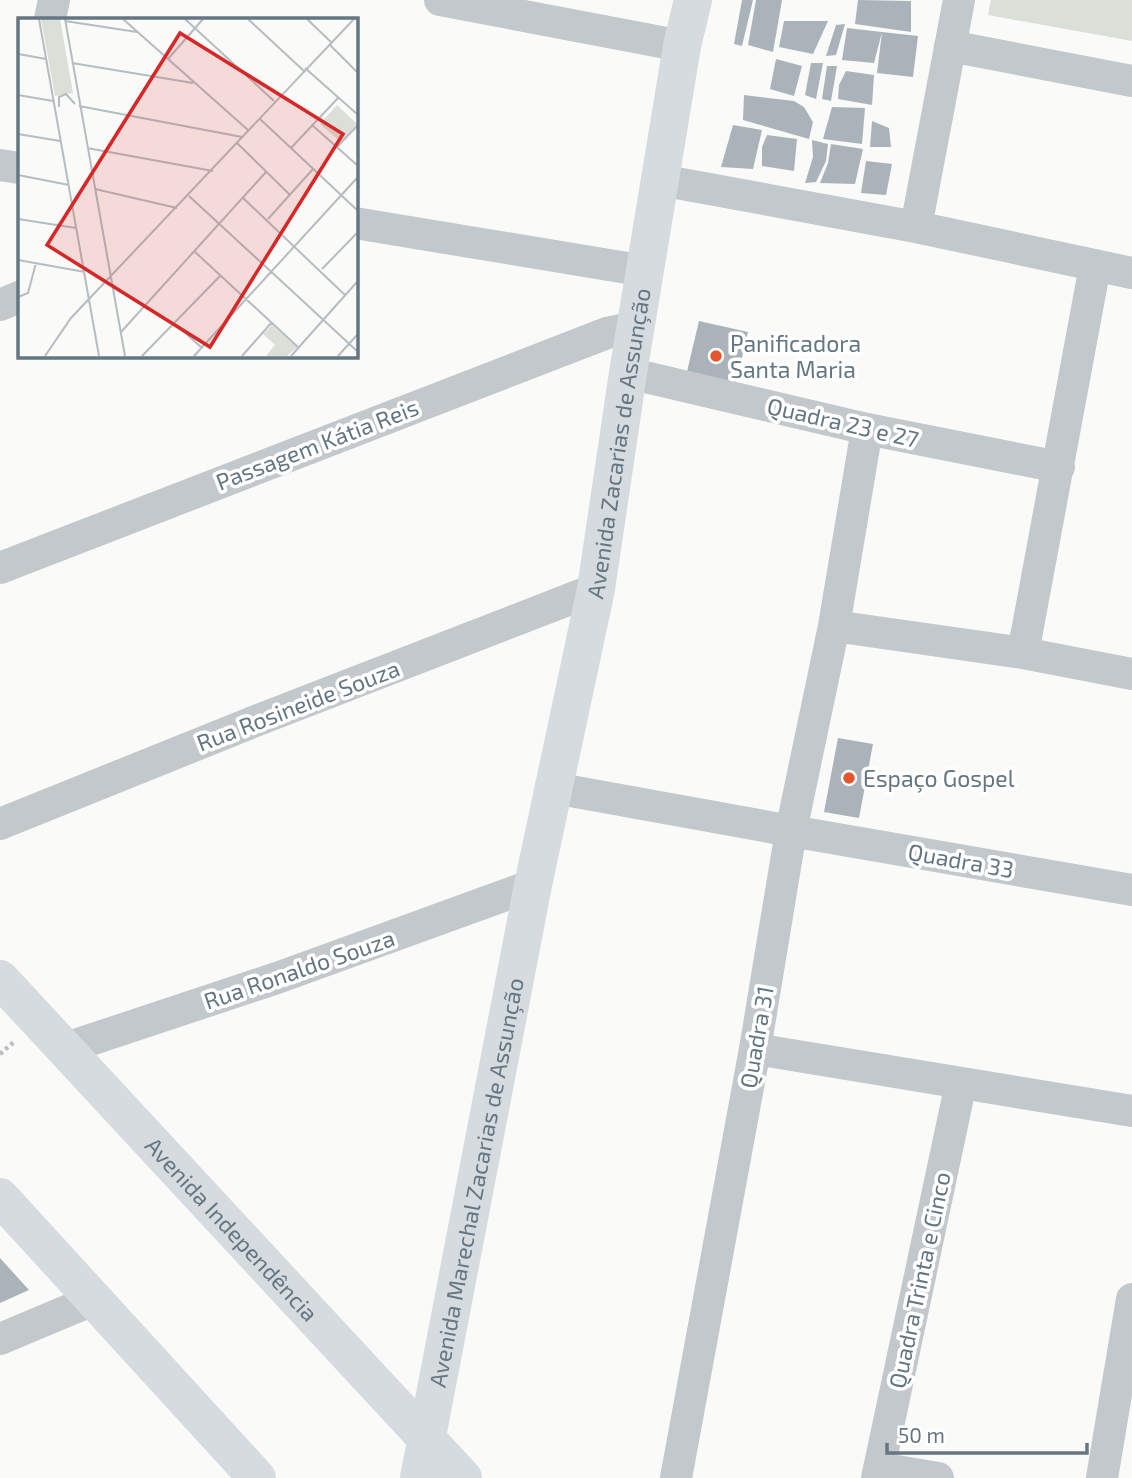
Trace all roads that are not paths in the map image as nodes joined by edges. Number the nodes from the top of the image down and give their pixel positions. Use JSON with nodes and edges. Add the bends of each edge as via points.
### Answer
{"nodes":[{"id":1,"x":54,"y":0,"type":"edge"},
{"id":2,"x":440,"y":0,"type":"edge"},
{"id":3,"x":692,"y":0,"type":"edge"},
{"id":4,"x":959,"y":0,"type":"edge"},
{"id":5,"x":50,"y":18,"type":"edge"},
{"id":6,"x":682,"y":46,"type":"junction"},
{"id":7,"x":950,"y":47,"type":"junction"},
{"id":8,"x":1132,"y":81,"type":"edge"},
{"id":9,"x":0,"y":165,"type":"edge"},
{"id":10,"x":18,"y":168,"type":"edge"},
{"id":11,"x":660,"y":180,"type":"junction"},
{"id":12,"x":357,"y":223,"type":"edge"},
{"id":13,"x":916,"y":227,"type":"junction"},
{"id":14,"x":1095,"y":266,"type":"junction"},
{"id":15,"x":645,"y":271,"type":"junction"},
{"id":16,"x":1132,"y":273,"type":"edge"},
{"id":17,"x":18,"y":297,"type":"edge"},
{"id":18,"x":0,"y":305,"type":"edge"},
{"id":19,"x":636,"y":327,"type":"junction"},
{"id":20,"x":628,"y":373,"type":"junction"},
{"id":21,"x":867,"y":429,"type":"junction"},
{"id":22,"x":1059,"y":467,"type":"junction"},
{"id":23,"x":0,"y":568,"type":"edge"},
{"id":24,"x":596,"y":589,"type":"junction"},
{"id":25,"x":834,"y":626,"type":"junction"},
{"id":26,"x":1023,"y":653,"type":"junction"},
{"id":27,"x":1132,"y":674,"type":"edge"},
{"id":28,"x":554,"y":788,"type":"junction"},
{"id":29,"x":0,"y":824,"type":"edge"},
{"id":30,"x":791,"y":831,"type":"junction"},
{"id":31,"x":533,"y":886,"type":"junction"},
{"id":32,"x":1132,"y":890,"type":"edge"},
{"id":33,"x":0,"y":979,"type":"edge"},
{"id":34,"x":63,"y":1049,"type":"junction"},
{"id":35,"x":755,"y":1049,"type":"junction"},
{"id":36,"x":961,"y":1083,"type":"junction"},
{"id":37,"x":1132,"y":1111,"type":"edge"},
{"id":38,"x":0,"y":1197,"type":"edge"},
{"id":39,"x":1132,"y":1299,"type":"edge"},
{"id":40,"x":93,"y":1300,"type":"junction"},
{"id":41,"x":0,"y":1339,"type":"edge"},
{"id":42,"x":427,"y":1436,"type":"junction"},
{"id":43,"x":878,"y":1473,"type":"edge"},
{"id":44,"x":257,"y":1478,"type":"edge"},
{"id":45,"x":419,"y":1478,"type":"edge"},
{"id":46,"x":463,"y":1478,"type":"edge"},
{"id":47,"x":676,"y":1478,"type":"edge"},
{"id":48,"x":938,"y":1478,"type":"edge"},
{"id":49,"x":1102,"y":1478,"type":"edge"}],
"edges":[{"from":1,"to":5,"type":"street"},
{"from":2,"to":6,"type":"street"},
{"from":3,"to":6,"type":"main road","name":"Avenida Zacarias de Assunção"},
{"from":4,"to":7,"type":"street"},
{"from":6,"to":11,"type":"main road","name":"Avenida Zacarias de Assunção"},
{"from":7,"to":8,"type":"street"},
{"from":7,"to":13,"type":"street"},
{"from":9,"to":10,"type":"street"},
{"from":11,"to":13,"type":"street"},
{"from":11,"to":15,"type":"main road","name":"Avenida Zacarias de Assunção"},
{"from":12,"to":15,"type":"street"},
{"from":13,"to":14,"type":"street"},
{"from":14,"to":16,"type":"street"},
{"from":14,"to":22,"type":"street"},
{"from":15,"to":19,"type":"main road","name":"Avenida Zacarias de Assunção"},
{"from":17,"to":18,"type":"street"},
{"from":19,"to":20,"type":"main road","name":"Avenida Zacarias de Assunção"},
{"from":19,"to":23,"type":"street","name":"Passagem Kátia Reis","via":[[594,337]]},
{"from":20,"to":21,"type":"street","name":"Quadra 23 e 27"},
{"from":20,"to":24,"type":"main road","name":"Avenida Zacarias de Assunção"},
{"from":21,"to":22,"type":"street","name":"Quadra 23 e 27"},
{"from":21,"to":25,"type":"street","name":"Quadra 31"},
{"from":22,"to":26,"type":"street"},
{"from":24,"to":28,"type":"main road","name":"Avenida Zacarias de Assunção"},
{"from":24,"to":29,"type":"street","name":"Rua Rosineide Souza"},
{"from":25,"to":26,"type":"street"},
{"from":25,"to":30,"type":"street","name":"Quadra 31"},
{"from":26,"to":27,"type":"street"},
{"from":28,"to":30,"type":"street"},
{"from":28,"to":31,"type":"main road","name":"Avenida Zacarias de Assunção"},
{"from":30,"to":32,"type":"street","name":"Quadra 33"},
{"from":30,"to":35,"type":"street","name":"Quadra 31"},
{"from":31,"to":34,"type":"street","name":"Rua Ronaldo Souza"},
{"from":31,"to":42,"type":"main road","name":"Avenida Marechal Zacarias de Assunção"},
{"from":33,"to":34,"type":"main road","name":"Avenida Independência"},
{"from":34,"to":42,"type":"main road","name":"Avenida Independência"},
{"from":35,"to":36,"type":"street"},
{"from":35,"to":47,"type":"street","name":"Quadra 31"},
{"from":36,"to":37,"type":"street"},
{"from":36,"to":43,"type":"street","name":"Quadra Trinta e Cinco"},
{"from":38,"to":40,"type":"main road"},
{"from":39,"to":49,"type":"street"},
{"from":40,"to":41,"type":"street"},
{"from":40,"to":44,"type":"main road"},
{"from":42,"to":45,"type":"main road","name":"Avenida Marechal Zacarias de Assunção"},
{"from":42,"to":46,"type":"main road","name":"Avenida Independência"},
{"from":43,"to":48,"type":"street"}]}
